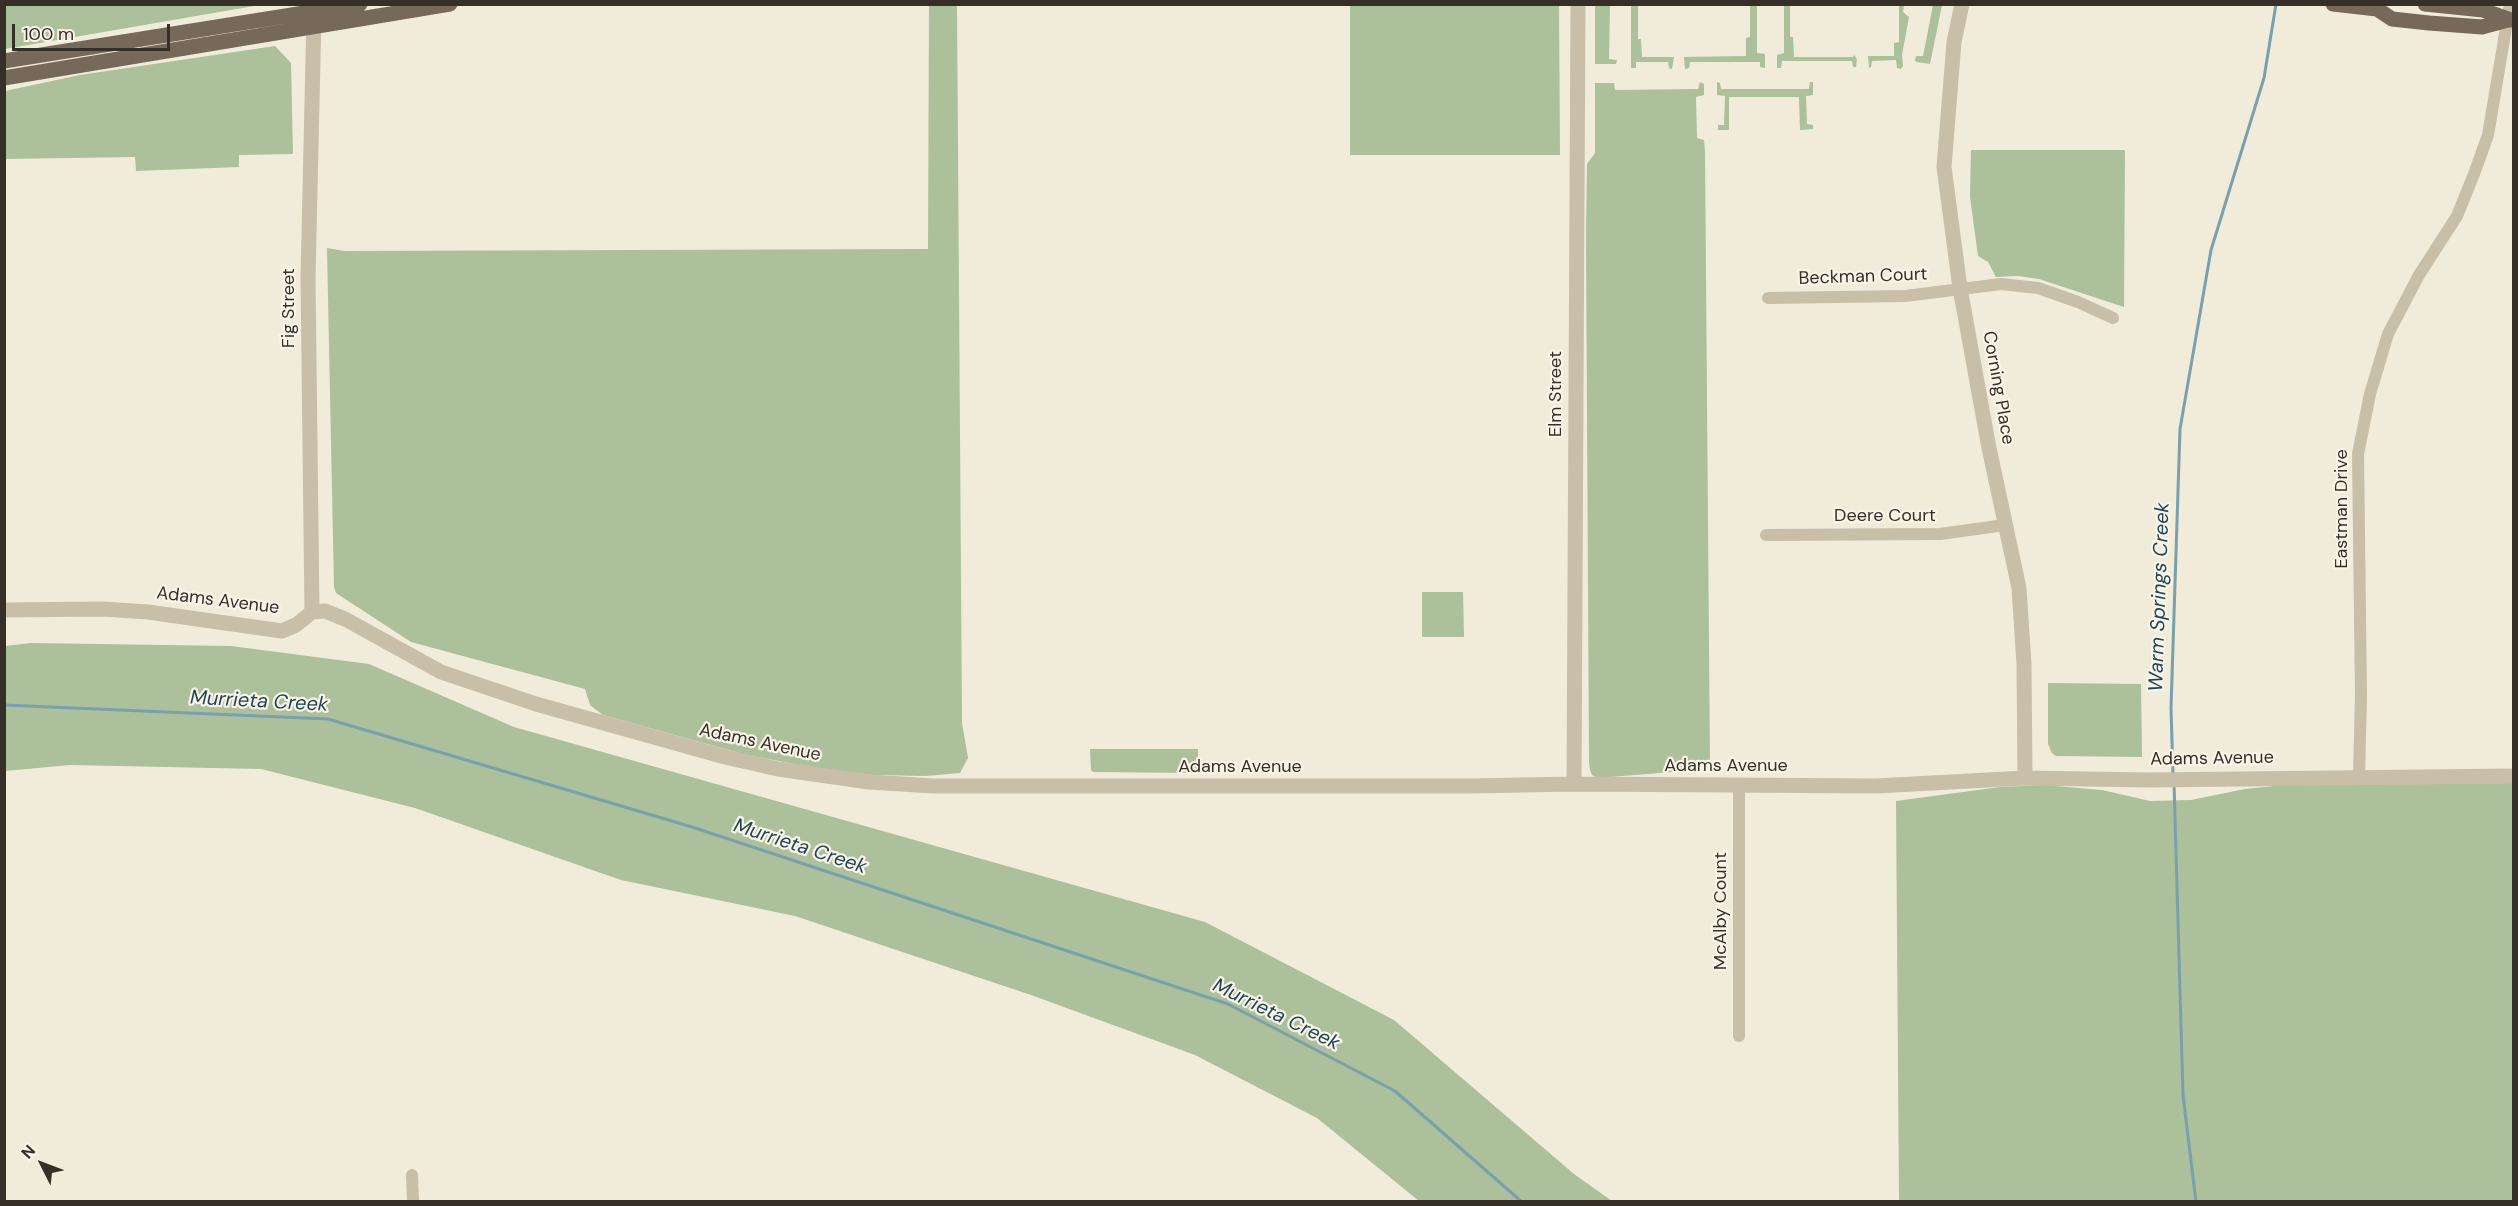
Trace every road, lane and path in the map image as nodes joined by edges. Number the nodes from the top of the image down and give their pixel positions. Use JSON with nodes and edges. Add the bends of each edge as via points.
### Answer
{"nodes":[{"id":1,"x":360,"y":4,"type":"edge"},
{"id":2,"x":450,"y":4,"type":"edge"},
{"id":3,"x":1578,"y":4,"type":"edge"},
{"id":4,"x":1962,"y":4,"type":"edge"},
{"id":5,"x":2333,"y":4,"type":"edge"},
{"id":6,"x":2425,"y":4,"type":"edge"},
{"id":7,"x":2382,"y":7,"type":"edge"},
{"id":8,"x":314,"y":15,"type":"edge"},
{"id":9,"x":2510,"y":15,"type":"edge"},
{"id":10,"x":4,"y":60,"type":"edge"},
{"id":11,"x":4,"y":78,"type":"edge"},
{"id":12,"x":1960,"y":288,"type":"junction"},
{"id":13,"x":1768,"y":297,"type":"dead end"},
{"id":14,"x":2113,"y":318,"type":"dead end"},
{"id":15,"x":2004,"y":525,"type":"junction"},
{"id":16,"x":1766,"y":535,"type":"dead end"},
{"id":17,"x":4,"y":610,"type":"edge"},
{"id":18,"x":312,"y":612,"type":"junction"},
{"id":19,"x":2514,"y":776,"type":"edge"},
{"id":20,"x":2359,"y":777,"type":"junction"},
{"id":21,"x":2025,"y":778,"type":"junction"},
{"id":22,"x":1575,"y":784,"type":"junction"},
{"id":23,"x":1739,"y":785,"type":"junction"},
{"id":24,"x":1739,"y":1036,"type":"dead end"},
{"id":25,"x":412,"y":1175,"type":"dead end"},
{"id":26,"x":412,"y":1202,"type":"edge"}],
"edges":[{"from":1,"to":8,"type":"main road"},
{"from":2,"to":8,"type":"main road"},
{"from":3,"to":22,"type":"street","name":"Elm Street"},
{"from":4,"to":12,"type":"street","name":"Corning Place","via":[[1954,42],[1944,167]]},
{"from":5,"to":7,"type":"main road"},
{"from":6,"to":9,"type":"main road"},
{"from":7,"to":9,"type":"main road","via":[[2392,19],[2482,27]]},
{"from":8,"to":10,"type":"main road"},
{"from":8,"to":11,"type":"main road"},
{"from":8,"to":18,"type":"street","name":"Fig Street","via":[[308,278]]},
{"from":9,"to":20,"type":"street","name":"Eastman Drive","via":[[2488,135],[2464,201],[2388,334],[2358,454]]},
{"from":12,"to":13,"type":"street","name":"Beckman Court","via":[[1905,296]]},
{"from":12,"to":14,"type":"street","name":"Beckman Court","via":[[2001,284],[2038,288]]},
{"from":12,"to":15,"type":"street","name":"Corning Place"},
{"from":15,"to":16,"type":"street","name":"Deere Court","via":[[1940,534]]},
{"from":15,"to":21,"type":"street","name":"Corning Place","via":[[2019,588]]},
{"from":17,"to":18,"type":"street","name":"Adams Avenue","via":[[136,611],[282,631]]},
{"from":18,"to":22,"type":"street","name":"Adams Avenue","via":[[332,613],[441,672],[479,686],[673,744],[823,776],[933,786]]},
{"from":19,"to":20,"type":"street","name":"Adams Avenue"},
{"from":20,"to":21,"type":"street","name":"Adams Avenue"},
{"from":21,"to":23,"type":"street","name":"Adams Avenue","via":[[1884,786]]},
{"from":22,"to":23,"type":"street","name":"Adams Avenue"},
{"from":23,"to":24,"type":"street","name":"McAlby Count"},
{"from":25,"to":26,"type":"street"}]}
